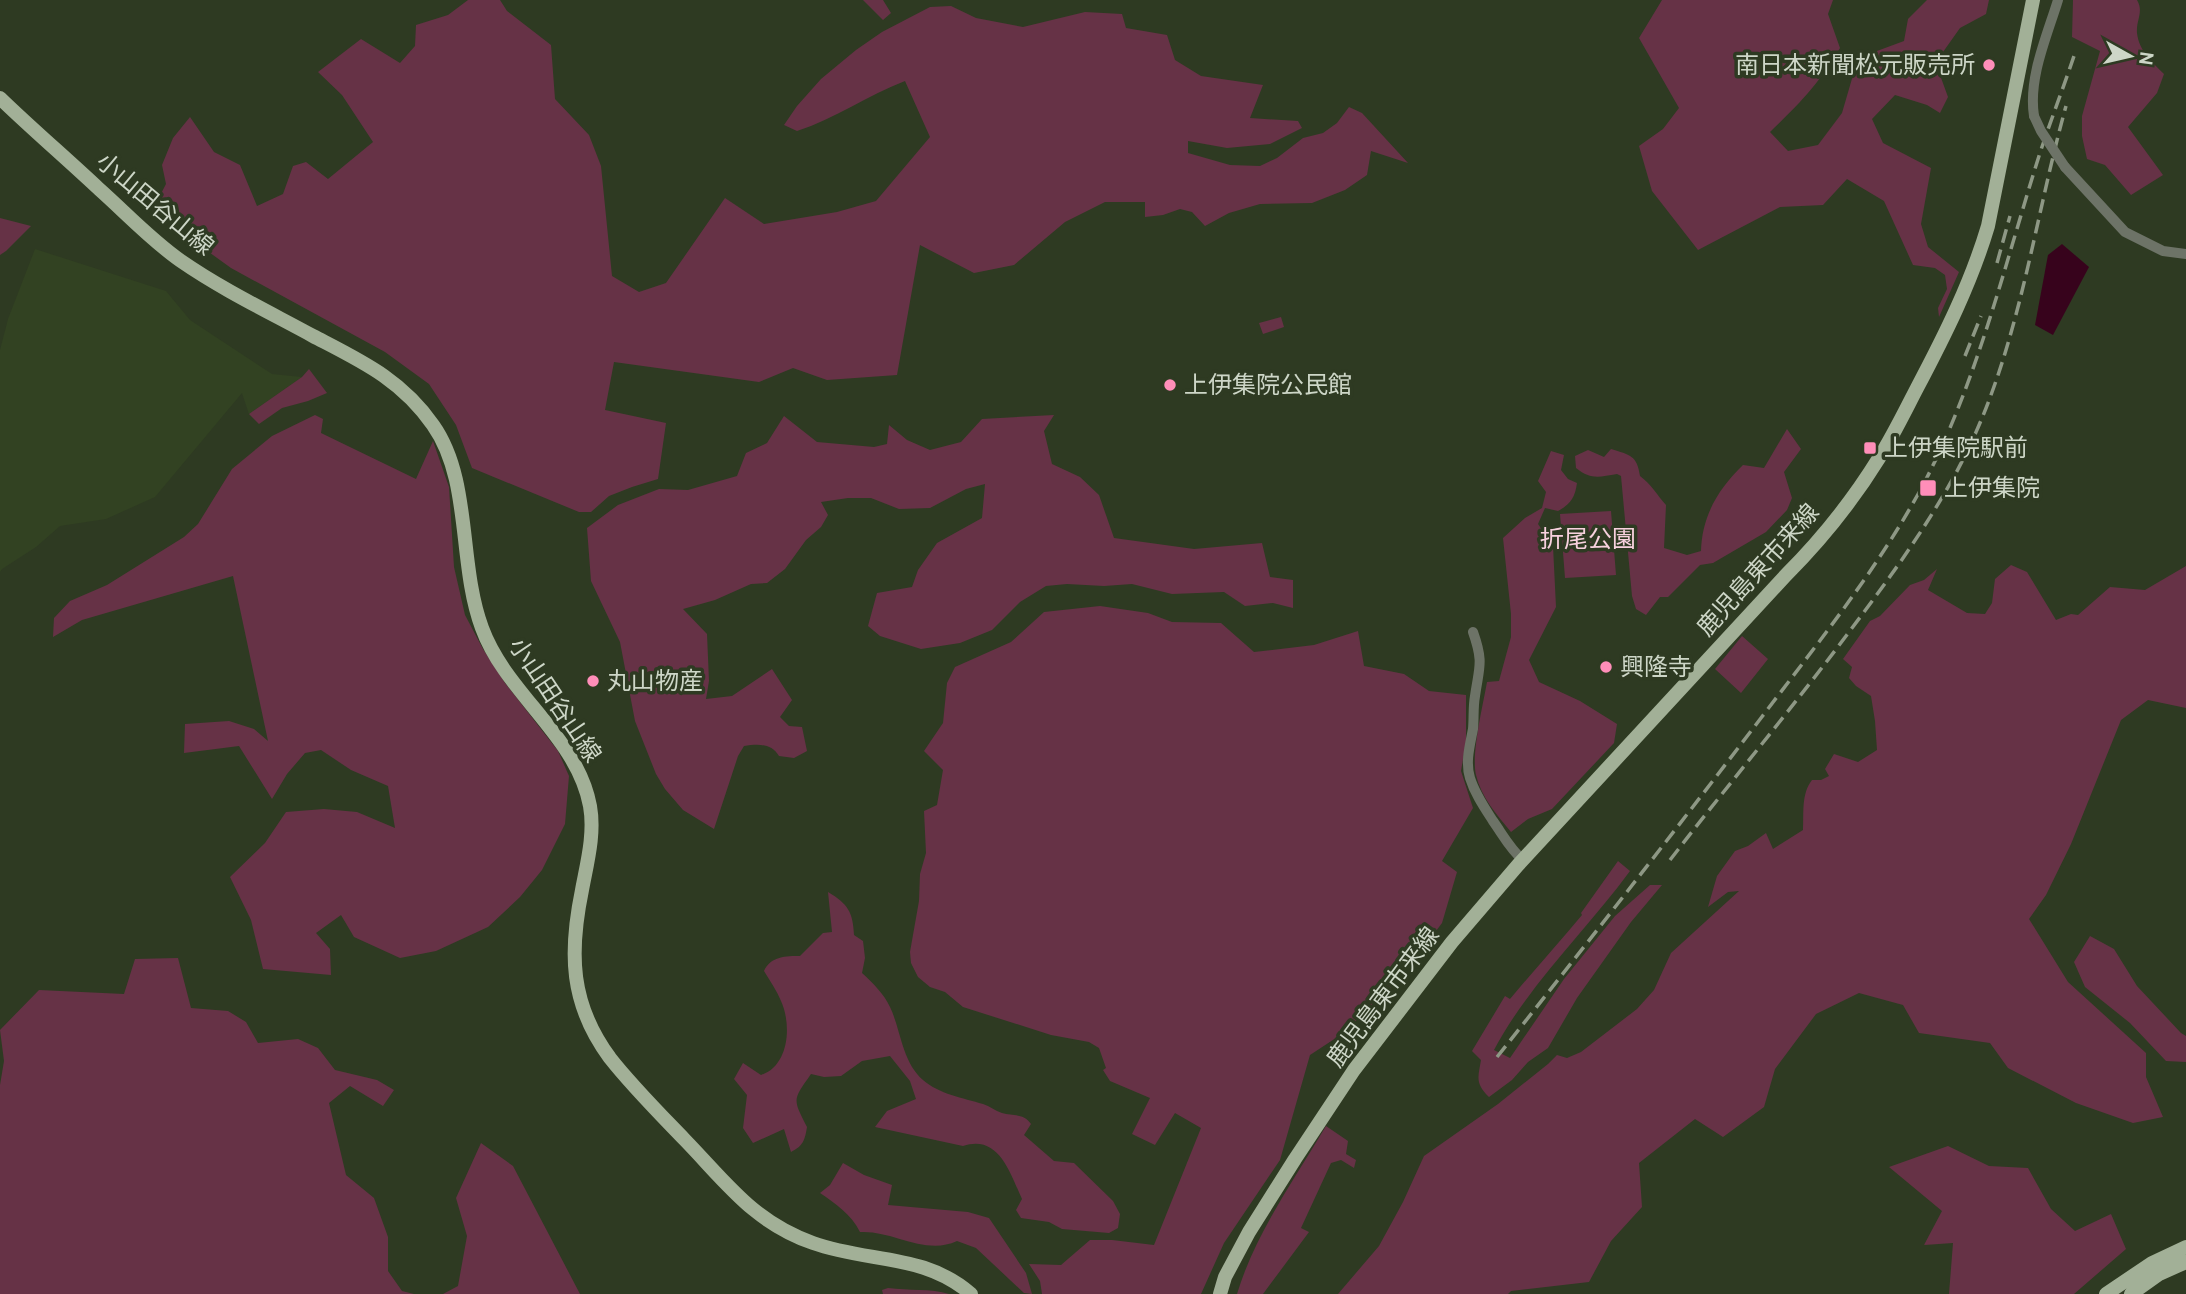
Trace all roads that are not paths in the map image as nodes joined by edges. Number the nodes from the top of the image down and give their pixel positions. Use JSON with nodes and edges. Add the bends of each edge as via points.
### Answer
{"nodes":[{"id":1,"x":2033,"y":0,"type":"edge"},
{"id":2,"x":2058,"y":0,"type":"edge"},
{"id":3,"x":0,"y":98,"type":"edge"},
{"id":4,"x":2186,"y":254,"type":"edge"},
{"id":5,"x":1473,"y":632,"type":"dead end"},
{"id":6,"x":1523,"y":860,"type":"junction"},
{"id":7,"x":2186,"y":1247,"type":"edge"},
{"id":8,"x":2186,"y":1262,"type":"edge"},
{"id":9,"x":971,"y":1294,"type":"edge"},
{"id":10,"x":1220,"y":1294,"type":"edge"},
{"id":11,"x":2106,"y":1294,"type":"edge"},
{"id":12,"x":2131,"y":1294,"type":"edge"}],
"edges":[{"from":1,"to":6,"type":"main road","name":"鹿児島東市来線","via":[[1978,259],[1942,342],[1880,457],[1810,551]]},
{"from":2,"to":4,"type":"street","bridge":true,"via":[[2035,79],[2032,104],[2041,131],[2065,167],[2125,232],[2163,251]]},
{"from":3,"to":9,"type":"main road","name":"小山田谷山線","via":[[169,252],[233,294],[372,367],[421,408],[437,430],[457,482],[467,564],[482,630],[584,783],[591,828],[573,948],[577,984],[597,1038],[739,1199],[761,1216],[782,1230],[826,1247],[933,1269]]},
{"from":5,"to":6,"type":"street","via":[[1480,674],[1474,697],[1470,777],[1480,801]]},
{"from":6,"to":10,"type":"main road","name":"鹿児島東市来線","via":[[1452,942],[1354,1070],[1249,1232]]},
{"from":7,"to":11,"type":"main road"},
{"from":8,"to":12,"type":"main road","via":[[2158,1274]]}]}
